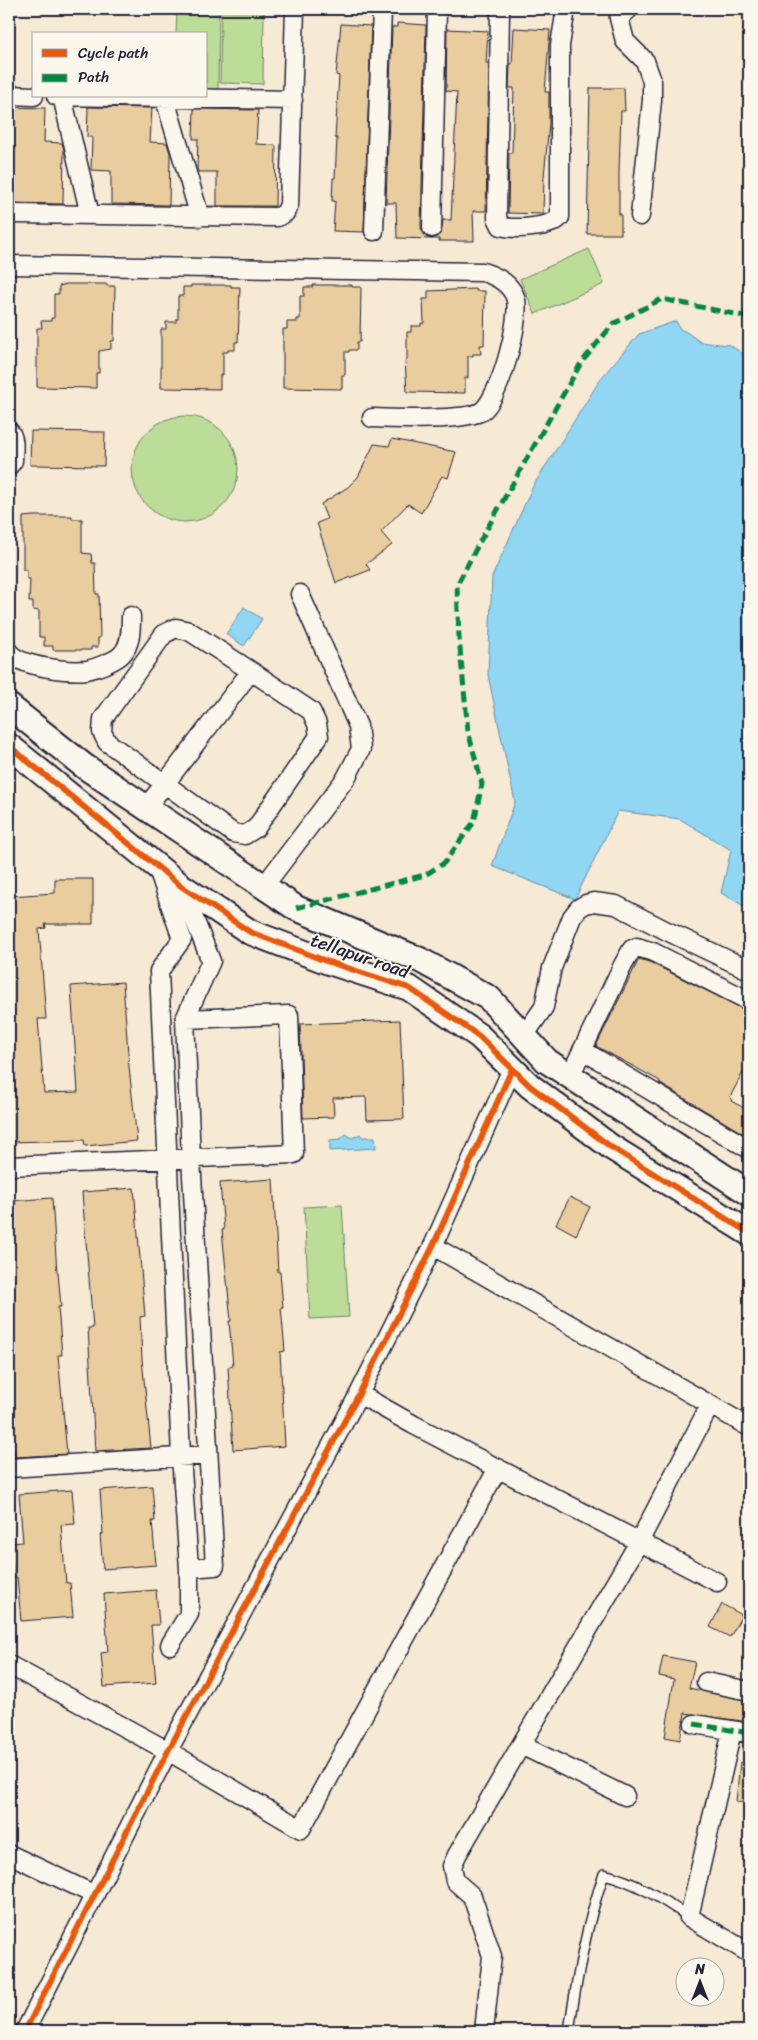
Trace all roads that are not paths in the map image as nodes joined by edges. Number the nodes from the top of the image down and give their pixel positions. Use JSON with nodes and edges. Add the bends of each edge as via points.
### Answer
{"nodes":[{"id":1,"x":295,"y":9,"type":"edge"},
{"id":2,"x":382,"y":9,"type":"edge"},
{"id":3,"x":437,"y":9,"type":"edge"},
{"id":4,"x":500,"y":9,"type":"edge"},
{"id":5,"x":566,"y":9,"type":"edge"},
{"id":6,"x":629,"y":9,"type":"edge"},
{"id":7,"x":9,"y":95,"type":"edge"},
{"id":8,"x":32,"y":96,"type":"edge"},
{"id":9,"x":62,"y":98,"type":"edge"},
{"id":10,"x":131,"y":98,"type":"edge"},
{"id":11,"x":165,"y":99,"type":"junction"},
{"id":12,"x":293,"y":100,"type":"junction"},
{"id":13,"x":9,"y":214,"type":"edge"},
{"id":14,"x":90,"y":215,"type":"junction"},
{"id":15,"x":640,"y":216,"type":"dead end"},
{"id":16,"x":200,"y":217,"type":"junction"},
{"id":17,"x":432,"y":228,"type":"dead end"},
{"id":18,"x":374,"y":231,"type":"dead end"},
{"id":19,"x":9,"y":265,"type":"edge"},
{"id":20,"x":372,"y":418,"type":"dead end"},
{"id":21,"x":9,"y":431,"type":"edge"},
{"id":22,"x":9,"y":466,"type":"edge"},
{"id":23,"x":300,"y":594,"type":"dead end"},
{"id":24,"x":130,"y":616,"type":"dead end"},
{"id":25,"x":9,"y":652,"type":"edge"},
{"id":26,"x":251,"y":671,"type":"junction"},
{"id":27,"x":9,"y":706,"type":"edge"},
{"id":28,"x":9,"y":746,"type":"edge"},
{"id":29,"x":164,"y":785,"type":"junction"},
{"id":30,"x":146,"y":808,"type":"junction"},
{"id":31,"x":157,"y":866,"type":"junction"},
{"id":32,"x":181,"y":886,"type":"junction"},
{"id":33,"x":264,"y":886,"type":"junction"},
{"id":34,"x":749,"y":970,"type":"edge"},
{"id":35,"x":749,"y":1002,"type":"edge"},
{"id":36,"x":186,"y":1018,"type":"junction"},
{"id":37,"x":524,"y":1036,"type":"junction"},
{"id":38,"x":582,"y":1050,"type":"junction"},
{"id":39,"x":512,"y":1069,"type":"junction"},
{"id":40,"x":570,"y":1076,"type":"junction"},
{"id":41,"x":650,"y":1128,"type":"junction"},
{"id":42,"x":749,"y":1149,"type":"edge"},
{"id":43,"x":191,"y":1158,"type":"junction"},
{"id":44,"x":630,"y":1158,"type":"junction"},
{"id":45,"x":169,"y":1160,"type":"junction"},
{"id":46,"x":9,"y":1166,"type":"edge"},
{"id":47,"x":749,"y":1193,"type":"edge"},
{"id":48,"x":749,"y":1233,"type":"edge"},
{"id":49,"x":433,"y":1246,"type":"junction"},
{"id":50,"x":359,"y":1394,"type":"junction"},
{"id":51,"x":710,"y":1405,"type":"junction"},
{"id":52,"x":749,"y":1427,"type":"edge"},
{"id":53,"x":208,"y":1455,"type":"junction"},
{"id":54,"x":181,"y":1456,"type":"junction"},
{"id":55,"x":9,"y":1468,"type":"edge"},
{"id":56,"x":498,"y":1468,"type":"junction"},
{"id":57,"x":639,"y":1542,"type":"junction"},
{"id":58,"x":189,"y":1568,"type":"junction"},
{"id":59,"x":717,"y":1582,"type":"dead end"},
{"id":60,"x":170,"y":1645,"type":"dead end"},
{"id":61,"x":9,"y":1665,"type":"edge"},
{"id":62,"x":706,"y":1682,"type":"dead end"},
{"id":63,"x":749,"y":1691,"type":"edge"},
{"id":64,"x":694,"y":1724,"type":"dead end"},
{"id":65,"x":741,"y":1732,"type":"edge"},
{"id":66,"x":521,"y":1745,"type":"junction"},
{"id":67,"x":168,"y":1751,"type":"junction"},
{"id":68,"x":625,"y":1796,"type":"dead end"},
{"id":69,"x":9,"y":1854,"type":"edge"},
{"id":70,"x":95,"y":1895,"type":"junction"},
{"id":71,"x":689,"y":1917,"type":"junction"},
{"id":72,"x":749,"y":1953,"type":"edge"},
{"id":73,"x":25,"y":2031,"type":"edge"},
{"id":74,"x":484,"y":2031,"type":"edge"},
{"id":75,"x":569,"y":2031,"type":"edge"}],
"edges":[{"from":1,"to":12,"type":"street"},
{"from":2,"to":18,"type":"street"},
{"from":3,"to":17,"type":"street"},
{"from":4,"to":5,"type":"street","via":[[497,218],[500,226],[508,228],[540,226],[556,222],[560,217],[560,45]]},
{"from":6,"to":15,"type":"street","via":[[619,18],[625,41],[644,61],[652,82]]},
{"from":7,"to":8,"type":"street"},
{"from":9,"to":14,"type":"street"},
{"from":10,"to":11,"type":"street"},
{"from":11,"to":12,"type":"street"},
{"from":11,"to":16,"type":"street"},
{"from":12,"to":16,"type":"street","via":[[289,205],[285,213],[278,217]]},
{"from":13,"to":14,"type":"street"},
{"from":14,"to":16,"type":"street"},
{"from":19,"to":20,"type":"street","via":[[483,272],[498,277],[516,300],[515,323],[502,379],[481,412],[457,417]]},
{"from":21,"to":22,"type":"street","via":[[14,444],[13,461]]},
{"from":23,"to":33,"type":"street","via":[[358,726],[361,749],[346,778]]},
{"from":24,"to":25,"type":"street","via":[[128,642],[122,654],[87,670],[26,664]]},
{"from":26,"to":29,"type":"street"},
{"from":26,"to":29,"type":"street","via":[[189,631],[176,628],[164,634],[103,719],[102,732],[107,742]]},
{"from":26,"to":29,"type":"street","via":[[311,711],[318,724],[319,736],[256,828],[245,835],[233,833]]},
{"from":27,"to":30,"type":"street","via":[[84,766]]},
{"from":28,"to":31,"type":"street","name":"tellapur road"},
{"from":29,"to":30,"type":"street"},
{"from":30,"to":33,"type":"street"},
{"from":31,"to":32,"type":"street","name":"tellapur road"},
{"from":31,"to":45,"type":"street","via":[[182,938],[159,970]]},
{"from":32,"to":36,"type":"street","via":[[212,961]]},
{"from":32,"to":39,"type":"street","name":"tellapur road","via":[[250,932],[409,988],[480,1036]]},
{"from":33,"to":37,"type":"street","via":[[296,908],[420,960],[489,998]]},
{"from":34,"to":37,"type":"street","via":[[616,905],[586,904],[572,917],[552,968],[544,1007]]},
{"from":35,"to":38,"type":"street","via":[[637,947],[632,949],[623,965]]},
{"from":36,"to":43,"type":"street"},
{"from":36,"to":43,"type":"street","via":[[289,1015],[294,1154]]},
{"from":37,"to":40,"type":"street","via":[[547,1061]]},
{"from":38,"to":40,"type":"street"},
{"from":38,"to":42,"type":"street"},
{"from":39,"to":44,"type":"street","name":"tellapur road","via":[[530,1086]]},
{"from":39,"to":49,"type":"street"},
{"from":40,"to":41,"type":"street"},
{"from":41,"to":44,"type":"street"},
{"from":41,"to":47,"type":"street"},
{"from":43,"to":45,"type":"street"},
{"from":43,"to":53,"type":"street"},
{"from":44,"to":48,"type":"street","name":"tellapur road"},
{"from":45,"to":46,"type":"street"},
{"from":45,"to":54,"type":"street"},
{"from":49,"to":50,"type":"street"},
{"from":49,"to":51,"type":"street"},
{"from":50,"to":56,"type":"street"},
{"from":50,"to":67,"type":"street"},
{"from":51,"to":52,"type":"street"},
{"from":51,"to":57,"type":"street"},
{"from":53,"to":54,"type":"street"},
{"from":53,"to":58,"type":"street","via":[[215,1566]]},
{"from":54,"to":55,"type":"street"},
{"from":54,"to":58,"type":"street"},
{"from":56,"to":57,"type":"street"},
{"from":56,"to":67,"type":"street","via":[[301,1829]]},
{"from":57,"to":59,"type":"street"},
{"from":57,"to":66,"type":"street"},
{"from":58,"to":60,"type":"street","via":[[189,1614]]},
{"from":61,"to":67,"type":"street"},
{"from":62,"to":63,"type":"street"},
{"from":64,"to":65,"type":"street"},
{"from":65,"to":71,"type":"street"},
{"from":66,"to":68,"type":"street"},
{"from":66,"to":74,"type":"street","via":[[452,1866],[455,1881],[472,1896],[492,1956]]},
{"from":67,"to":70,"type":"street"},
{"from":69,"to":70,"type":"street"},
{"from":70,"to":73,"type":"street"},
{"from":71,"to":72,"type":"street"},
{"from":71,"to":75,"type":"lane","via":[[624,1879],[604,1874],[578,1968]]}]}
